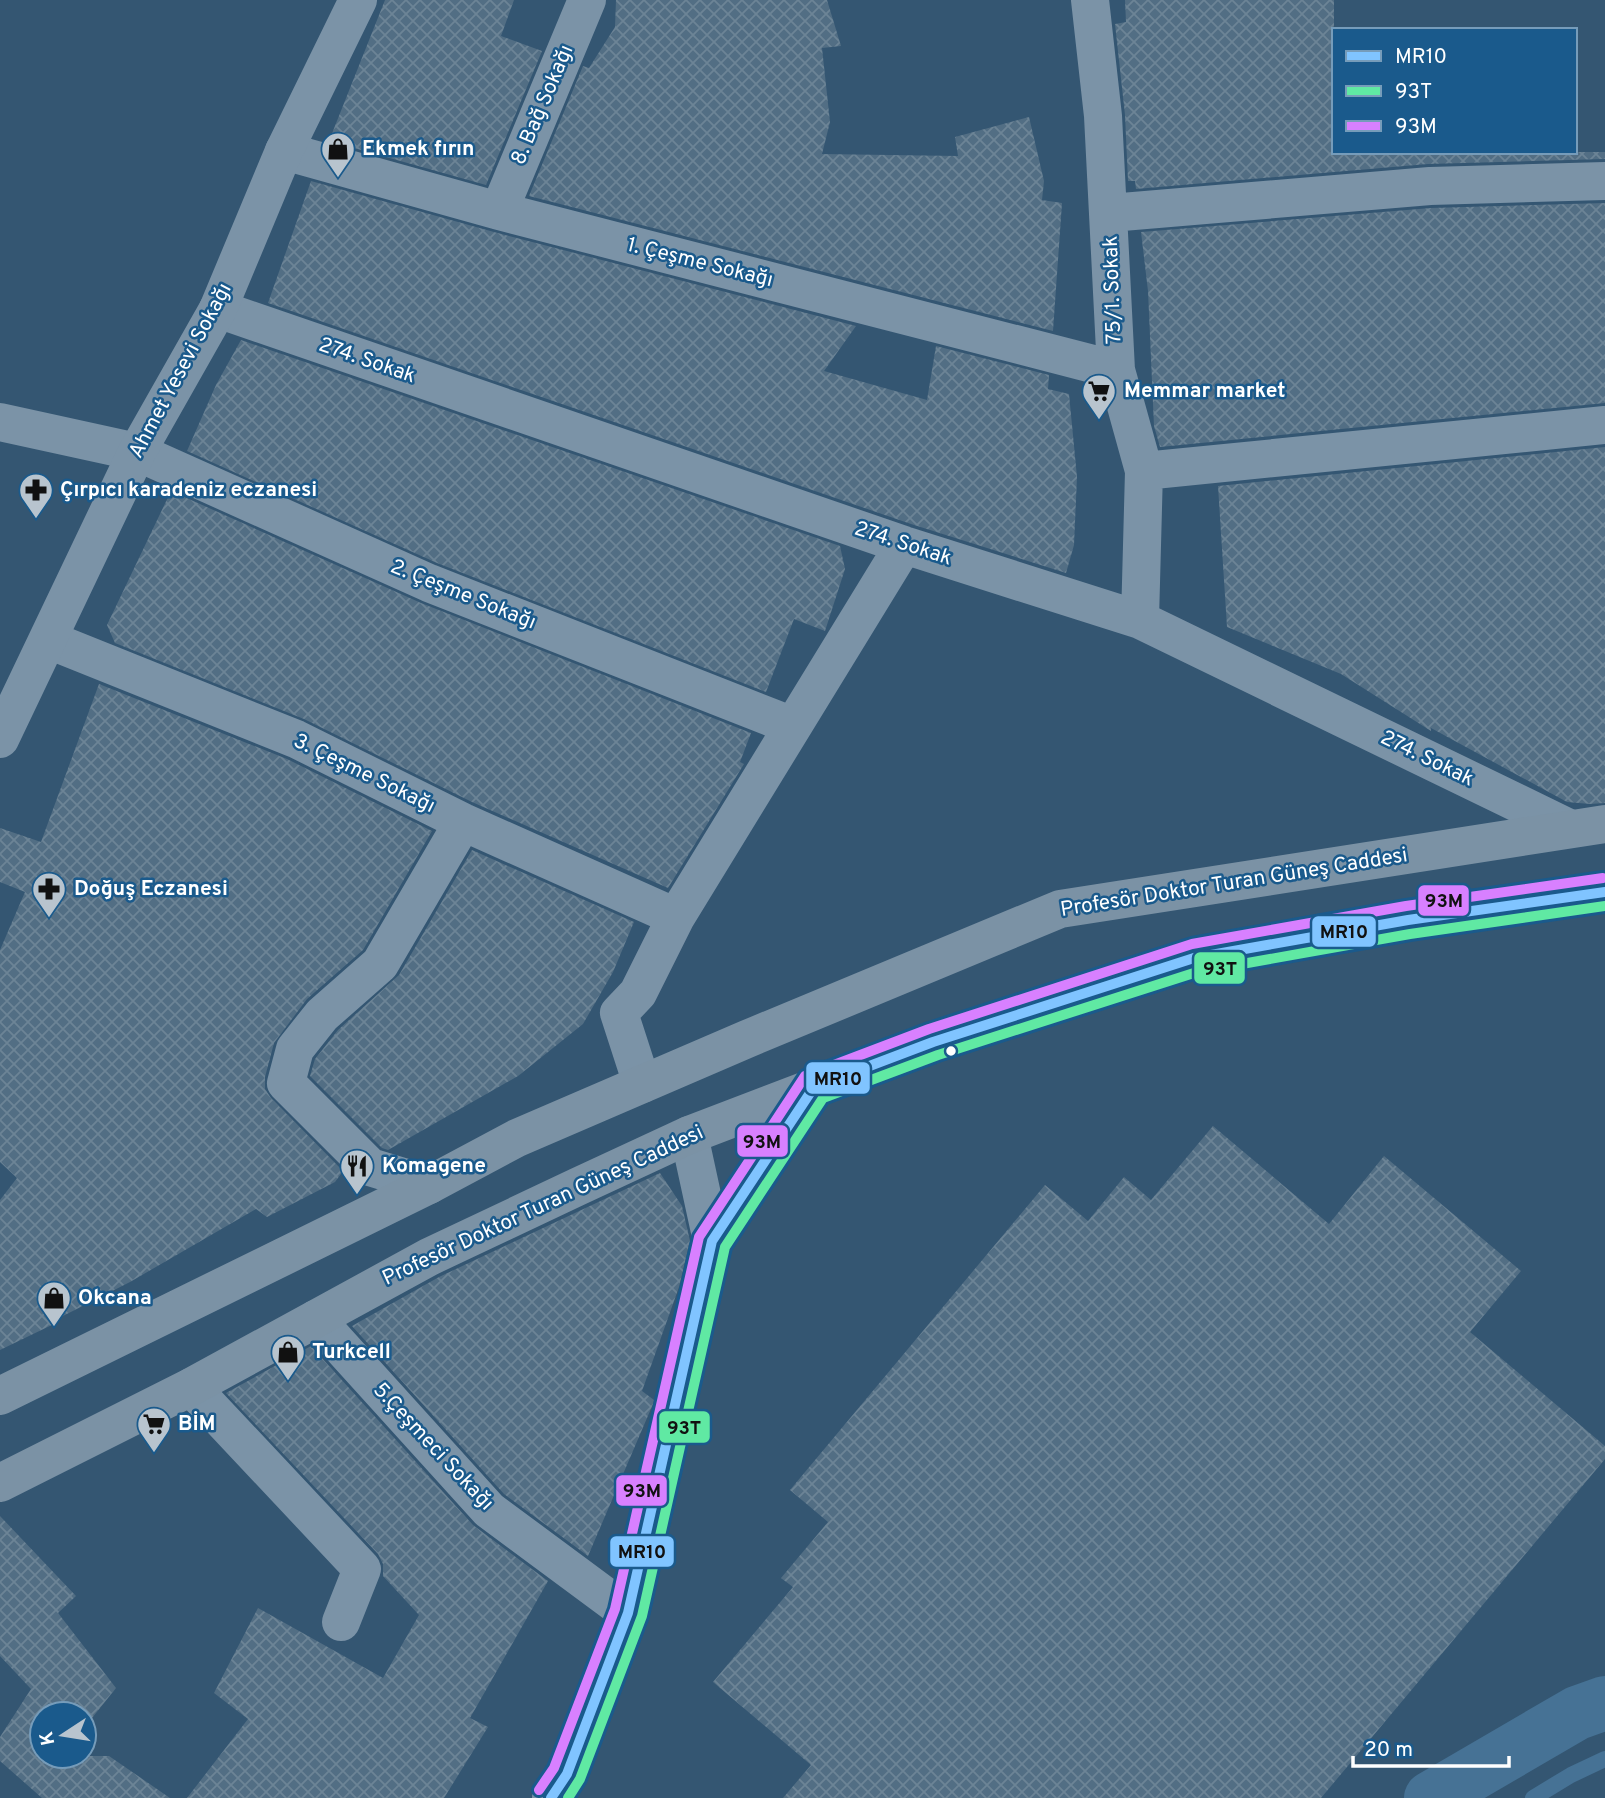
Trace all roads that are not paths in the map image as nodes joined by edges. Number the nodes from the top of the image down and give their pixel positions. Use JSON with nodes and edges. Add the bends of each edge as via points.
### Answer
{"nodes":[{"id":1,"x":358,"y":0,"type":"edge"},
{"id":2,"x":587,"y":0,"type":"edge"},
{"id":3,"x":1090,"y":0,"type":"edge"},
{"id":4,"x":284,"y":150,"type":"junction"},
{"id":5,"x":1605,"y":181,"type":"edge"},
{"id":6,"x":499,"y":211,"type":"junction"},
{"id":7,"x":1110,"y":213,"type":"junction"},
{"id":8,"x":218,"y":309,"type":"junction"},
{"id":9,"x":1116,"y":370,"type":"junction"},
{"id":10,"x":0,"y":422,"type":"edge"},
{"id":11,"x":1605,"y":425,"type":"edge"},
{"id":12,"x":137,"y":452,"type":"junction"},
{"id":13,"x":1144,"y":471,"type":"junction"},
{"id":14,"x":904,"y":545,"type":"junction"},
{"id":15,"x":1140,"y":620,"type":"junction"},
{"id":16,"x":49,"y":640,"type":"junction"},
{"id":17,"x":793,"y":726,"type":"junction"},
{"id":18,"x":0,"y":739,"type":"edge"},
{"id":19,"x":463,"y":822,"type":"junction"},
{"id":20,"x":1587,"y":826,"type":"edge"},
{"id":21,"x":1605,"y":892,"type":"edge"},
{"id":22,"x":676,"y":916,"type":"junction"},
{"id":23,"x":642,"y":1084,"type":"junction"},
{"id":24,"x":814,"y":1087,"type":"junction"},
{"id":25,"x":689,"y":1135,"type":"junction"},
{"id":26,"x":429,"y":1185,"type":"junction"},
{"id":27,"x":712,"y":1241,"type":"junction"},
{"id":28,"x":316,"y":1319,"type":"junction"},
{"id":29,"x":191,"y":1387,"type":"junction"},
{"id":30,"x":0,"y":1396,"type":"edge"},
{"id":31,"x":0,"y":1483,"type":"edge"},
{"id":32,"x":628,"y":1613,"type":"junction"},
{"id":33,"x":341,"y":1622,"type":"dead end"},
{"id":34,"x":551,"y":1798,"type":"edge"}],
"edges":[{"from":1,"to":4,"type":"street","name":"Ahmet Yesevi Sokağı"},
{"from":2,"to":6,"type":"street","name":"8. Bağ Sokağı"},
{"from":3,"to":7,"type":"street","name":"75/1. Sokak"},
{"from":4,"to":6,"type":"street","name":"1. Çeşme Sokağı"},
{"from":4,"to":8,"type":"street","name":"Ahmet Yesevi Sokağı"},
{"from":5,"to":7,"type":"street","via":[[1430,186]]},
{"from":6,"to":9,"type":"street","name":"1. Çeşme Sokağı"},
{"from":7,"to":9,"type":"street","name":"75/1. Sokak"},
{"from":8,"to":12,"type":"street","name":"Ahmet Yesevi Sokağı"},
{"from":8,"to":14,"type":"street","name":"274. Sokak"},
{"from":9,"to":13,"type":"street","name":"75/1. Sokak"},
{"from":10,"to":12,"type":"street","name":"2. Çeşme Sokağı"},
{"from":11,"to":13,"type":"street"},
{"from":12,"to":16,"type":"street","name":"Ahmet Yesevi Sokağı"},
{"from":12,"to":17,"type":"street","name":"2. Çeşme Sokağı","via":[[429,583]]},
{"from":13,"to":15,"type":"street","name":"75/1. Sokak"},
{"from":14,"to":15,"type":"street","name":"274. Sokak"},
{"from":14,"to":17,"type":"street"},
{"from":15,"to":20,"type":"street","name":"274. Sokak"},
{"from":16,"to":18,"type":"street","name":"Ahmet Yesevi Sokağı"},
{"from":16,"to":19,"type":"street","name":"3. Çeşme Sokağı","via":[[296,739]]},
{"from":17,"to":22,"type":"street"},
{"from":19,"to":22,"type":"street","name":"3. Çeşme Sokağı"},
{"from":19,"to":26,"type":"street","via":[[380,964],[321,1015],[295,1049],[286,1083],[370,1167]]},
{"from":20,"to":23,"type":"main road","name":"Profesör Doktor Turan Güneş Caddesi","via":[[1060,909]]},
{"from":21,"to":24,"type":"main road","name":"Profesör Doktor Turan Güneş Caddesi","via":[[1408,920],[1195,958],[933,1042]]},
{"from":22,"to":23,"type":"street","via":[[638,993],[619,1013]]},
{"from":23,"to":26,"type":"main road","name":"Profesör Doktor Turan Güneş Caddesi","via":[[517,1138]]},
{"from":24,"to":25,"type":"main road","name":"Profesör Doktor Turan Güneş Caddesi"},
{"from":24,"to":27,"type":"street"},
{"from":25,"to":27,"type":"street"},
{"from":25,"to":28,"type":"main road","name":"Profesör Doktor Turan Güneş Caddesi","via":[[429,1257]]},
{"from":26,"to":30,"type":"main road","name":"Profesör Doktor Turan Güneş Caddesi"},
{"from":27,"to":32,"type":"street"},
{"from":28,"to":29,"type":"main road","name":"Profesör Doktor Turan Güneş Caddesi"},
{"from":28,"to":32,"type":"street","name":"5.Çeşmeci Sokağı","via":[[489,1510]]},
{"from":29,"to":31,"type":"main road","name":"Profesör Doktor Turan Güneş Caddesi"},
{"from":29,"to":33,"type":"street","via":[[362,1569]]},
{"from":32,"to":34,"type":"street","via":[[567,1774]]}]}
